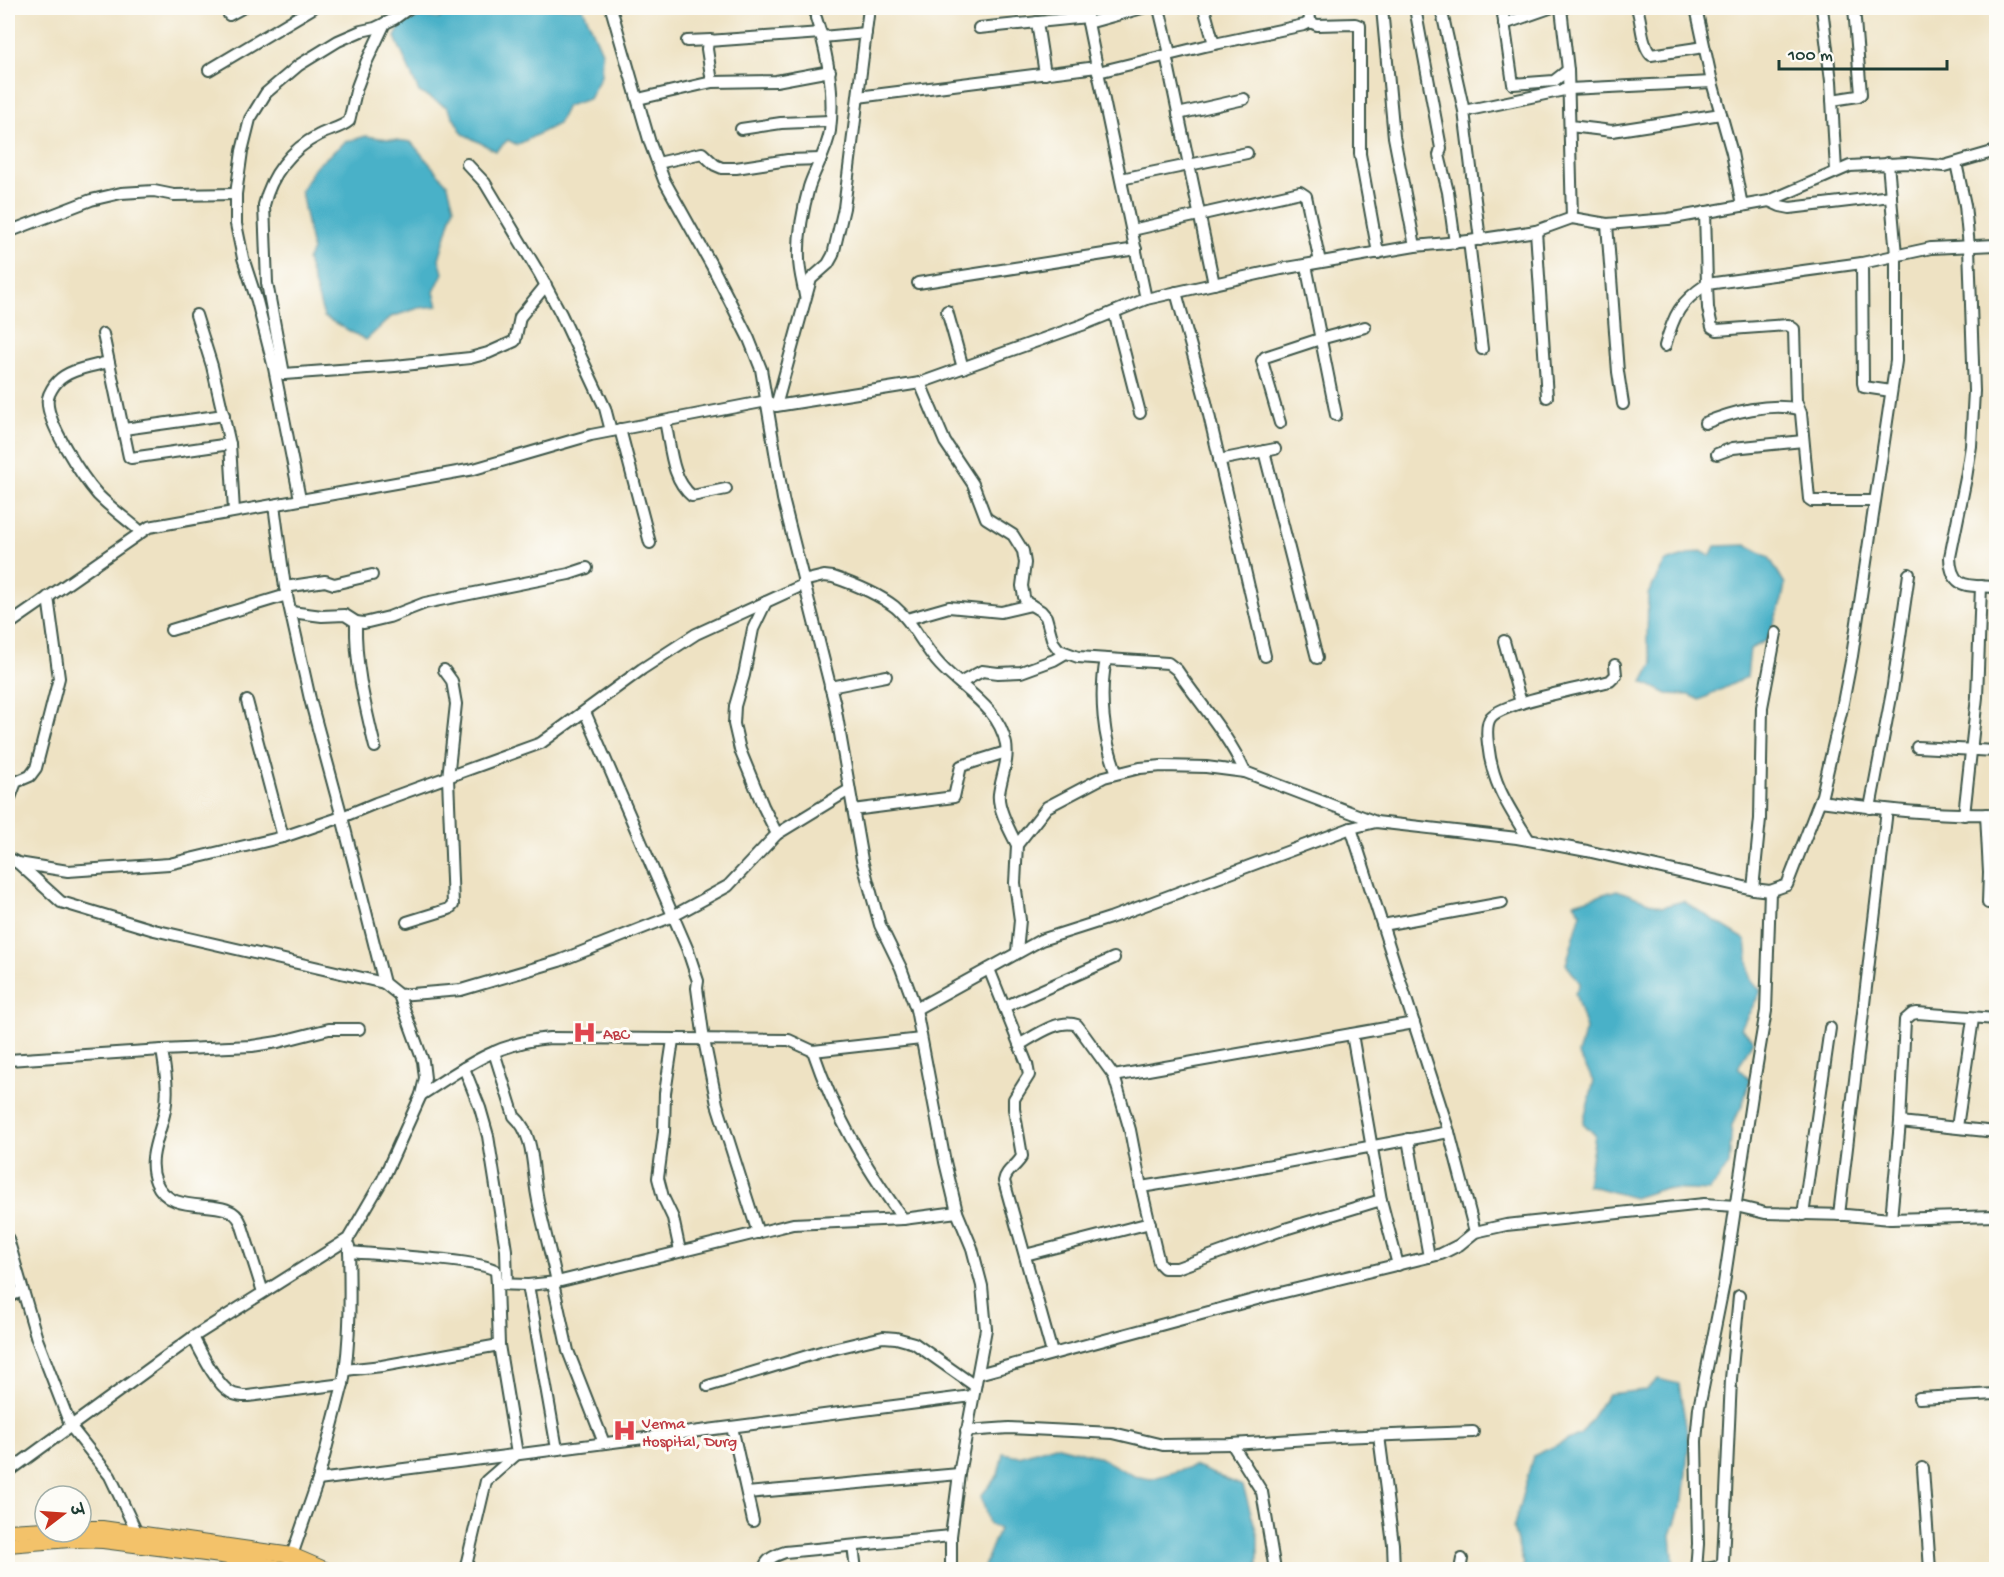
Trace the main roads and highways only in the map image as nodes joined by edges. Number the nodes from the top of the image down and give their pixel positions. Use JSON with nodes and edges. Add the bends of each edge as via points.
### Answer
{"nodes":[{"id":1,"x":93,"y":1528,"type":"edge"},
{"id":2,"x":33,"y":1530,"type":"edge"},
{"id":3,"x":8,"y":1531,"type":"edge"},
{"id":4,"x":8,"y":1545,"type":"edge"},
{"id":5,"x":291,"y":1564,"type":"edge"},
{"id":6,"x":327,"y":1569,"type":"edge"}],
"edges":[{"from":1,"to":5,"type":"main road"},
{"from":2,"to":3,"type":"main road"},
{"from":4,"to":5,"type":"main road","via":[[103,1541]]},
{"from":5,"to":6,"type":"main road"}]}
